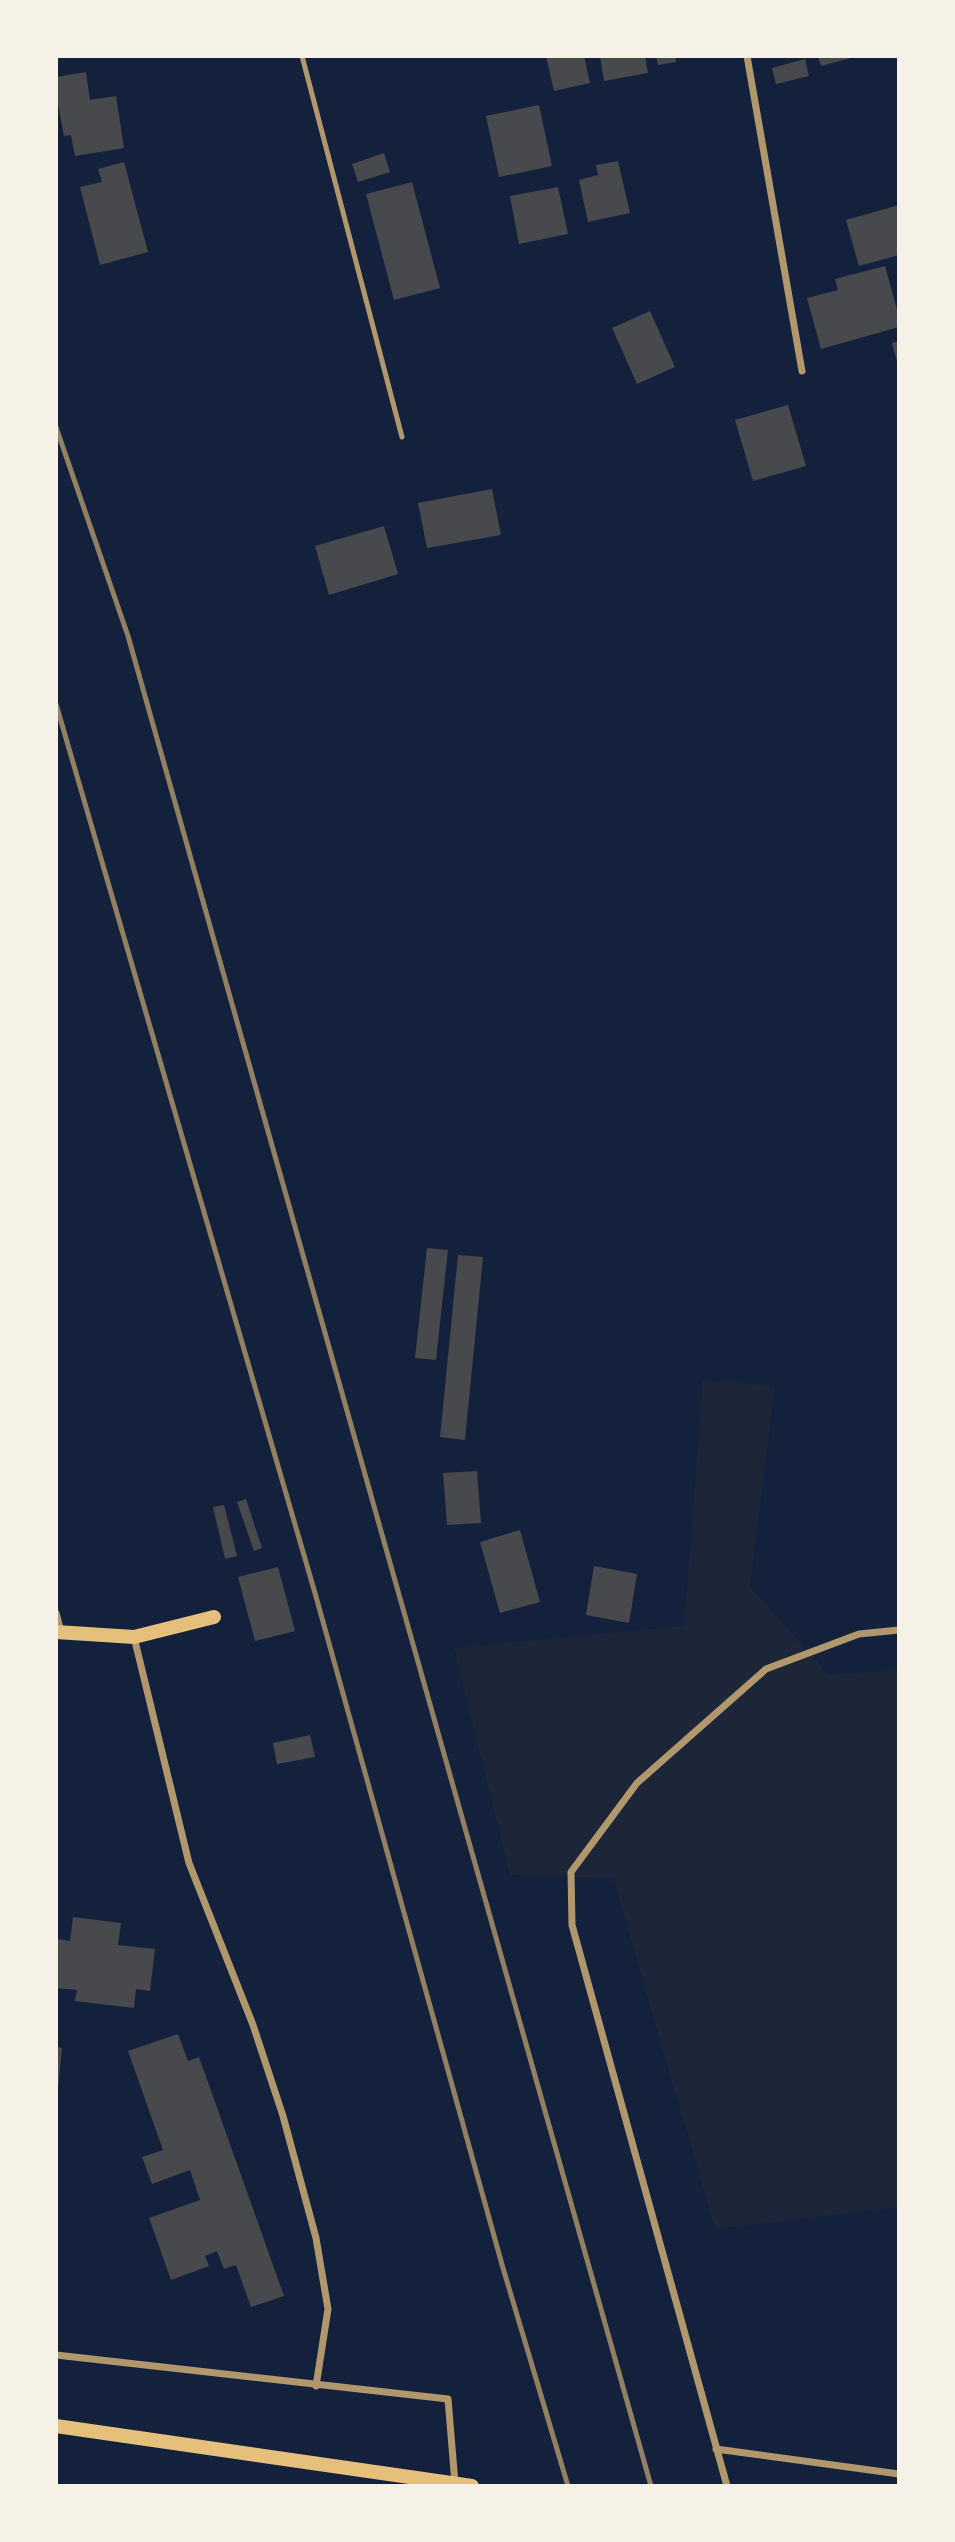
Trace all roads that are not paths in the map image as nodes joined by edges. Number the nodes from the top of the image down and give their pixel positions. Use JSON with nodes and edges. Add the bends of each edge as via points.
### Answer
{"nodes":[{"id":1,"x":302,"y":56,"type":"edge"},
{"id":2,"x":747,"y":56,"type":"edge"},
{"id":3,"x":802,"y":371,"type":"dead end"},
{"id":4,"x":402,"y":436,"type":"dead end"},
{"id":5,"x":56,"y":1613,"type":"edge"},
{"id":6,"x":214,"y":1617,"type":"dead end"},
{"id":7,"x":899,"y":1630,"type":"edge"},
{"id":8,"x":58,"y":1632,"type":"edge"},
{"id":9,"x":134,"y":1637,"type":"junction"},
{"id":10,"x":56,"y":2355,"type":"edge"},
{"id":11,"x":316,"y":2386,"type":"junction"},
{"id":12,"x":56,"y":2426,"type":"edge"},
{"id":13,"x":716,"y":2449,"type":"junction"},
{"id":14,"x":899,"y":2474,"type":"edge"},
{"id":15,"x":455,"y":2486,"type":"edge"},
{"id":16,"x":472,"y":2486,"type":"edge"},
{"id":17,"x":727,"y":2486,"type":"edge"}],
"edges":[{"from":1,"to":4,"type":"lane"},
{"from":2,"to":3,"type":"street"},
{"from":5,"to":8,"type":"street"},
{"from":6,"to":9,"type":"main road"},
{"from":7,"to":13,"type":"street","via":[[859,1634],[766,1669],[636,1783],[571,1872],[572,1925]]},
{"from":8,"to":9,"type":"main road"},
{"from":9,"to":11,"type":"street","via":[[189,1863],[253,2025],[316,2238],[328,2309]]},
{"from":10,"to":11,"type":"street"},
{"from":11,"to":15,"type":"street","via":[[449,2399]]},
{"from":12,"to":16,"type":"main road"},
{"from":13,"to":14,"type":"street"},
{"from":13,"to":17,"type":"street"}]}
